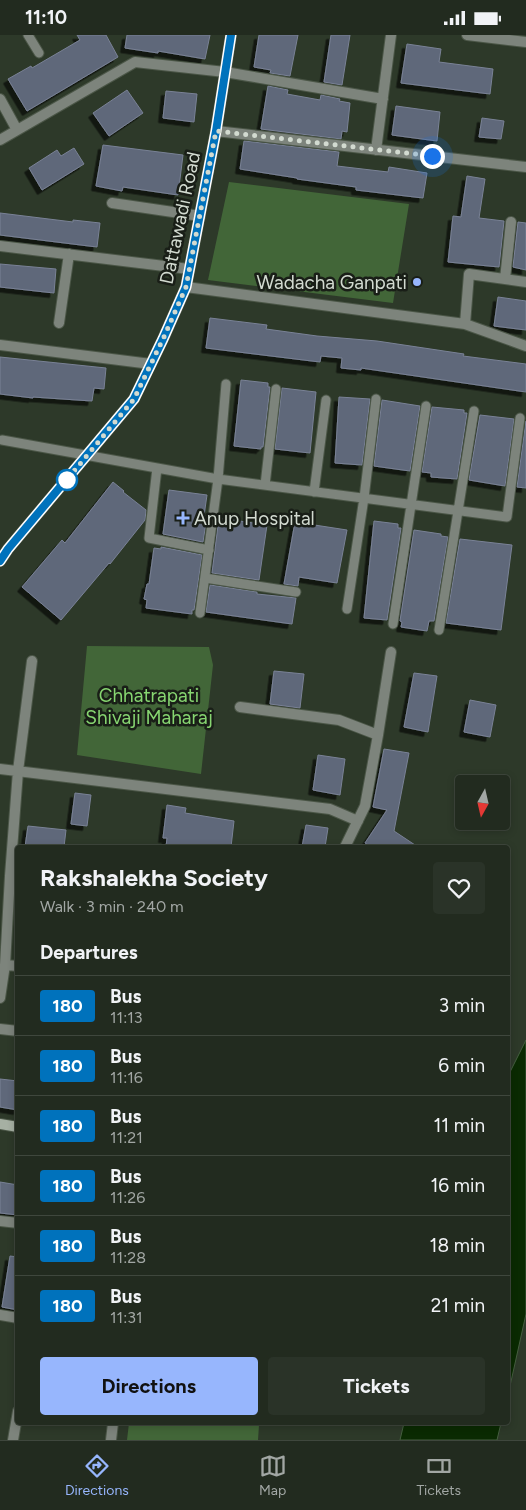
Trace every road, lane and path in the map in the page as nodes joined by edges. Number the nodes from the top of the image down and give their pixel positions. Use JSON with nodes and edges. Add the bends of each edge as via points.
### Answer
{"nodes":[{"id":1,"x":28,"y":35,"type":"edge"},
{"id":2,"x":231,"y":35,"type":"edge"},
{"id":3,"x":391,"y":35,"type":"edge"},
{"id":4,"x":467,"y":35,"type":"edge"},
{"id":5,"x":526,"y":42,"type":"edge"},
{"id":6,"x":39,"y":53,"type":"dead end"},
{"id":7,"x":225,"y":72,"type":"junction"},
{"id":8,"x":0,"y":99,"type":"edge"},
{"id":9,"x":383,"y":99,"type":"junction"},
{"id":10,"x":17,"y":130,"type":"junction"},
{"id":11,"x":216,"y":131,"type":"junction"},
{"id":12,"x":0,"y":140,"type":"edge"},
{"id":13,"x":376,"y":150,"type":"junction"},
{"id":14,"x":526,"y":167,"type":"edge"},
{"id":15,"x":112,"y":203,"type":"dead end"},
{"id":16,"x":200,"y":216,"type":"junction"},
{"id":17,"x":511,"y":222,"type":"dead end"},
{"id":18,"x":0,"y":246,"type":"edge"},
{"id":19,"x":69,"y":255,"type":"junction"},
{"id":20,"x":189,"y":269,"type":"junction"},
{"id":21,"x":505,"y":279,"type":"junction"},
{"id":22,"x":526,"y":282,"type":"edge"},
{"id":23,"x":186,"y":287,"type":"junction"},
{"id":24,"x":59,"y":323,"type":"dead end"},
{"id":25,"x":465,"y":323,"type":"junction"},
{"id":26,"x":0,"y":345,"type":"edge"},
{"id":27,"x":526,"y":346,"type":"edge"},
{"id":28,"x":151,"y":364,"type":"junction"},
{"id":29,"x":226,"y":384,"type":"dead end"},
{"id":30,"x":276,"y":389,"type":"dead end"},
{"id":31,"x":326,"y":399,"type":"dead end"},
{"id":32,"x":376,"y":399,"type":"dead end"},
{"id":33,"x":426,"y":406,"type":"dead end"},
{"id":34,"x":474,"y":411,"type":"dead end"},
{"id":35,"x":520,"y":418,"type":"dead end"},
{"id":36,"x":2,"y":440,"type":"dead end"},
{"id":37,"x":87,"y":455,"type":"junction"},
{"id":38,"x":157,"y":468,"type":"junction"},
{"id":39,"x":218,"y":479,"type":"junction"},
{"id":40,"x":265,"y":485,"type":"junction"},
{"id":41,"x":314,"y":492,"type":"junction"},
{"id":42,"x":364,"y":498,"type":"junction"},
{"id":43,"x":410,"y":504,"type":"junction"},
{"id":44,"x":458,"y":511,"type":"junction"},
{"id":45,"x":209,"y":550,"type":"junction"},
{"id":46,"x":0,"y":561,"type":"edge"},
{"id":47,"x":205,"y":579,"type":"junction"},
{"id":48,"x":296,"y":592,"type":"dead end"},
{"id":49,"x":347,"y":609,"type":"dead end"},
{"id":50,"x":200,"y":613,"type":"dead end"},
{"id":51,"x":393,"y":624,"type":"dead end"},
{"id":52,"x":439,"y":630,"type":"dead end"},
{"id":53,"x":391,"y":652,"type":"dead end"},
{"id":54,"x":32,"y":661,"type":"dead end"},
{"id":55,"x":240,"y":707,"type":"dead end"},
{"id":56,"x":378,"y":735,"type":"junction"},
{"id":57,"x":0,"y":769,"type":"edge"},
{"id":58,"x":18,"y":771,"type":"junction"},
{"id":59,"x":358,"y":821,"type":"junction"},
{"id":60,"x":15,"y":845,"type":"edge"},
{"id":61,"x":346,"y":845,"type":"edge"},
{"id":62,"x":15,"y":850,"type":"edge"},
{"id":63,"x":14,"y":876,"type":"edge"},
{"id":64,"x":5,"y":965,"type":"junction"},
{"id":65,"x":15,"y":966,"type":"edge"},
{"id":66,"x":0,"y":998,"type":"edge"},
{"id":67,"x":0,"y":1029,"type":"edge"},
{"id":68,"x":15,"y":1031,"type":"edge"},
{"id":69,"x":0,"y":1124,"type":"edge"},
{"id":70,"x":15,"y":1126,"type":"edge"},
{"id":71,"x":0,"y":1221,"type":"edge"},
{"id":72,"x":15,"y":1223,"type":"edge"},
{"id":73,"x":0,"y":1315,"type":"edge"},
{"id":74,"x":15,"y":1318,"type":"edge"},
{"id":75,"x":16,"y":1425,"type":"edge"},
{"id":76,"x":113,"y":1425,"type":"edge"},
{"id":77,"x":13,"y":1440,"type":"edge"},
{"id":78,"x":110,"y":1440,"type":"edge"}],
"edges":[{"from":1,"to":6,"type":"lane"},
{"from":2,"to":7,"type":"street","name":"Dattawadi Road"},
{"from":3,"to":9,"type":"street"},
{"from":4,"to":5,"type":"street"},
{"from":7,"to":9,"type":"street"},
{"from":7,"to":10,"type":"street","via":[[135,61]]},
{"from":7,"to":11,"type":"street","name":"Dattawadi Road"},
{"from":8,"to":10,"type":"street"},
{"from":9,"to":13,"type":"street"},
{"from":10,"to":12,"type":"street"},
{"from":11,"to":13,"type":"street"},
{"from":11,"to":16,"type":"street","name":"Dattawadi Road"},
{"from":13,"to":14,"type":"street"},
{"from":15,"to":16,"type":"street"},
{"from":16,"to":20,"type":"street","name":"Dattawadi Road"},
{"from":17,"to":21,"type":"street"},
{"from":18,"to":19,"type":"street"},
{"from":19,"to":20,"type":"street"},
{"from":19,"to":24,"type":"street"},
{"from":20,"to":23,"type":"street","name":"Dattawadi Road"},
{"from":21,"to":22,"type":"street"},
{"from":21,"to":25,"type":"street","via":[[469,274]]},
{"from":23,"to":25,"type":"street"},
{"from":23,"to":28,"type":"street","name":"Dattawadi Road"},
{"from":25,"to":27,"type":"street"},
{"from":26,"to":28,"type":"street"},
{"from":28,"to":37,"type":"street","name":"Dattawadi Road","via":[[134,399]]},
{"from":29,"to":39,"type":"lane"},
{"from":30,"to":40,"type":"lane"},
{"from":31,"to":41,"type":"lane"},
{"from":32,"to":42,"type":"lane"},
{"from":33,"to":43,"type":"lane"},
{"from":34,"to":44,"type":"lane"},
{"from":35,"to":44,"type":"lane","via":[[507,517]]},
{"from":36,"to":37,"type":"lane"},
{"from":37,"to":38,"type":"lane"},
{"from":37,"to":46,"type":"street","name":"Dattawadi Road"},
{"from":38,"to":39,"type":"lane"},
{"from":38,"to":45,"type":"lane","via":[[149,538]]},
{"from":39,"to":40,"type":"lane"},
{"from":39,"to":45,"type":"lane"},
{"from":40,"to":41,"type":"lane"},
{"from":41,"to":42,"type":"lane"},
{"from":42,"to":43,"type":"lane"},
{"from":42,"to":49,"type":"lane"},
{"from":43,"to":44,"type":"lane"},
{"from":43,"to":51,"type":"lane"},
{"from":44,"to":52,"type":"lane"},
{"from":45,"to":47,"type":"lane"},
{"from":47,"to":48,"type":"lane"},
{"from":47,"to":50,"type":"lane"},
{"from":53,"to":56,"type":"street"},
{"from":54,"to":58,"type":"street"},
{"from":55,"to":56,"type":"street","via":[[340,720]]},
{"from":56,"to":59,"type":"street","via":[[365,806]]},
{"from":57,"to":58,"type":"street"},
{"from":58,"to":59,"type":"street","via":[[330,809]]},
{"from":58,"to":60,"type":"street"},
{"from":59,"to":61,"type":"street"},
{"from":62,"to":63,"type":"street"},
{"from":63,"to":64,"type":"street"},
{"from":64,"to":65,"type":"street"},
{"from":64,"to":66,"type":"street"},
{"from":67,"to":68,"type":"street"},
{"from":69,"to":70,"type":"street"},
{"from":71,"to":72,"type":"street"},
{"from":73,"to":74,"type":"street"},
{"from":75,"to":77,"type":"street"},
{"from":76,"to":78,"type":"street"}]}
